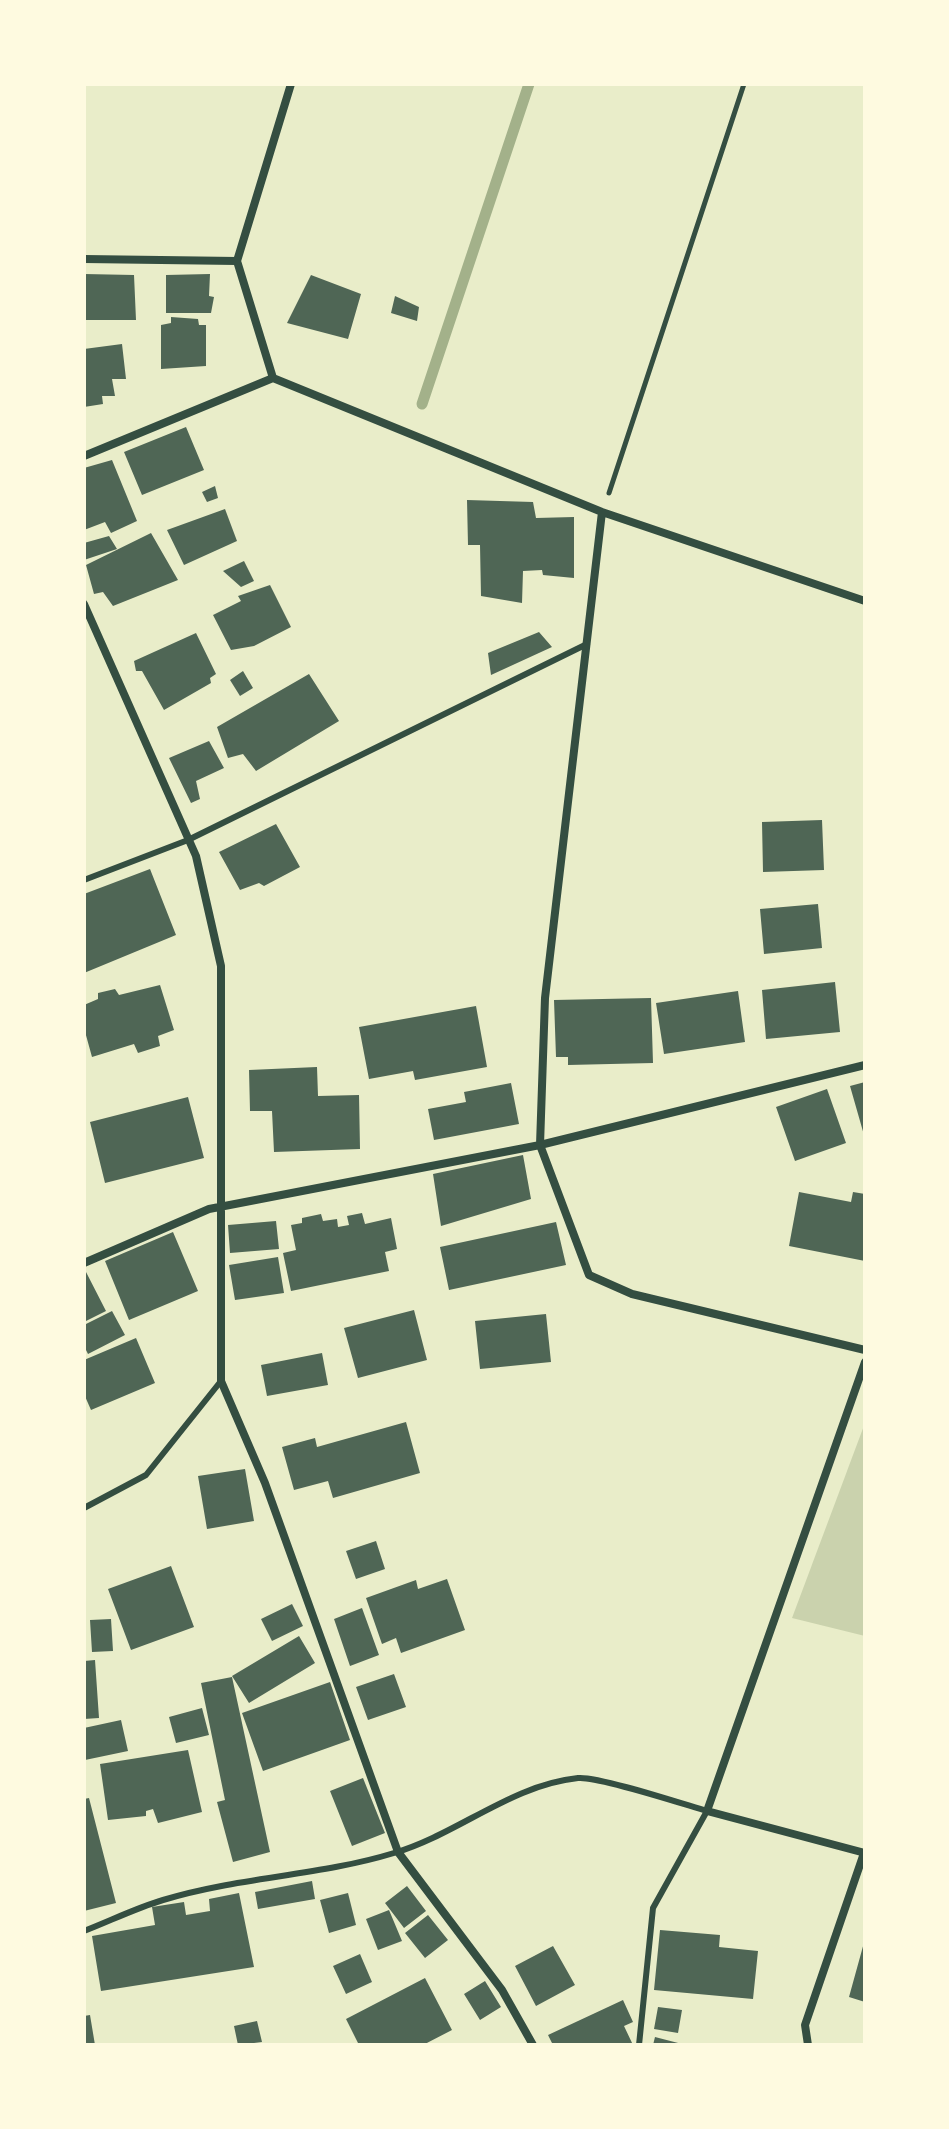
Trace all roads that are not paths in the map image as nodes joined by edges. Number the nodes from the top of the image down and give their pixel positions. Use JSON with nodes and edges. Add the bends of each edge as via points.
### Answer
{"nodes":[{"id":1,"x":291,"y":84,"type":"edge"},
{"id":2,"x":84,"y":259,"type":"edge"},
{"id":3,"x":237,"y":261,"type":"junction"},
{"id":4,"x":273,"y":378,"type":"junction"},
{"id":5,"x":84,"y":456,"type":"edge"},
{"id":6,"x":602,"y":512,"type":"junction"},
{"id":7,"x":865,"y":601,"type":"edge"},
{"id":8,"x":84,"y":604,"type":"edge"},
{"id":9,"x":589,"y":643,"type":"junction"},
{"id":10,"x":188,"y":840,"type":"junction"},
{"id":11,"x":84,"y":880,"type":"edge"},
{"id":12,"x":865,"y":1065,"type":"edge"},
{"id":13,"x":540,"y":1145,"type":"junction"},
{"id":14,"x":221,"y":1206,"type":"junction"},
{"id":15,"x":84,"y":1263,"type":"edge"},
{"id":16,"x":865,"y":1350,"type":"edge"},
{"id":17,"x":865,"y":1362,"type":"edge"},
{"id":18,"x":221,"y":1381,"type":"junction"},
{"id":19,"x":84,"y":1508,"type":"edge"},
{"id":20,"x":707,"y":1811,"type":"junction"},
{"id":21,"x":398,"y":1852,"type":"junction"},
{"id":22,"x":865,"y":1853,"type":"edge"},
{"id":23,"x":84,"y":1931,"type":"edge"},
{"id":24,"x":533,"y":2045,"type":"edge"},
{"id":25,"x":639,"y":2045,"type":"edge"},
{"id":26,"x":808,"y":2045,"type":"edge"}],
"edges":[{"from":1,"to":3,"type":"street"},
{"from":2,"to":3,"type":"street"},
{"from":3,"to":4,"type":"street"},
{"from":4,"to":5,"type":"street"},
{"from":4,"to":6,"type":"street"},
{"from":6,"to":7,"type":"street"},
{"from":6,"to":9,"type":"street"},
{"from":8,"to":10,"type":"street"},
{"from":9,"to":10,"type":"lane"},
{"from":9,"to":13,"type":"street","via":[[545,998]]},
{"from":10,"to":11,"type":"lane"},
{"from":10,"to":14,"type":"street","via":[[221,966]]},
{"from":12,"to":13,"type":"street"},
{"from":13,"to":14,"type":"street"},
{"from":13,"to":16,"type":"street","via":[[589,1275],[632,1294]]},
{"from":14,"to":15,"type":"street"},
{"from":14,"to":18,"type":"street"},
{"from":17,"to":20,"type":"street"},
{"from":18,"to":19,"type":"lane","via":[[146,1475]]},
{"from":18,"to":21,"type":"street","via":[[265,1483]]},
{"from":20,"to":21,"type":"lane","via":[[581,1777],[528,1790]]},
{"from":20,"to":22,"type":"street"},
{"from":20,"to":25,"type":"lane","via":[[653,1908]]},
{"from":21,"to":23,"type":"lane","via":[[163,1900]]},
{"from":21,"to":24,"type":"street","via":[[502,1990]]},
{"from":22,"to":26,"type":"street","via":[[805,2025]]}]}
